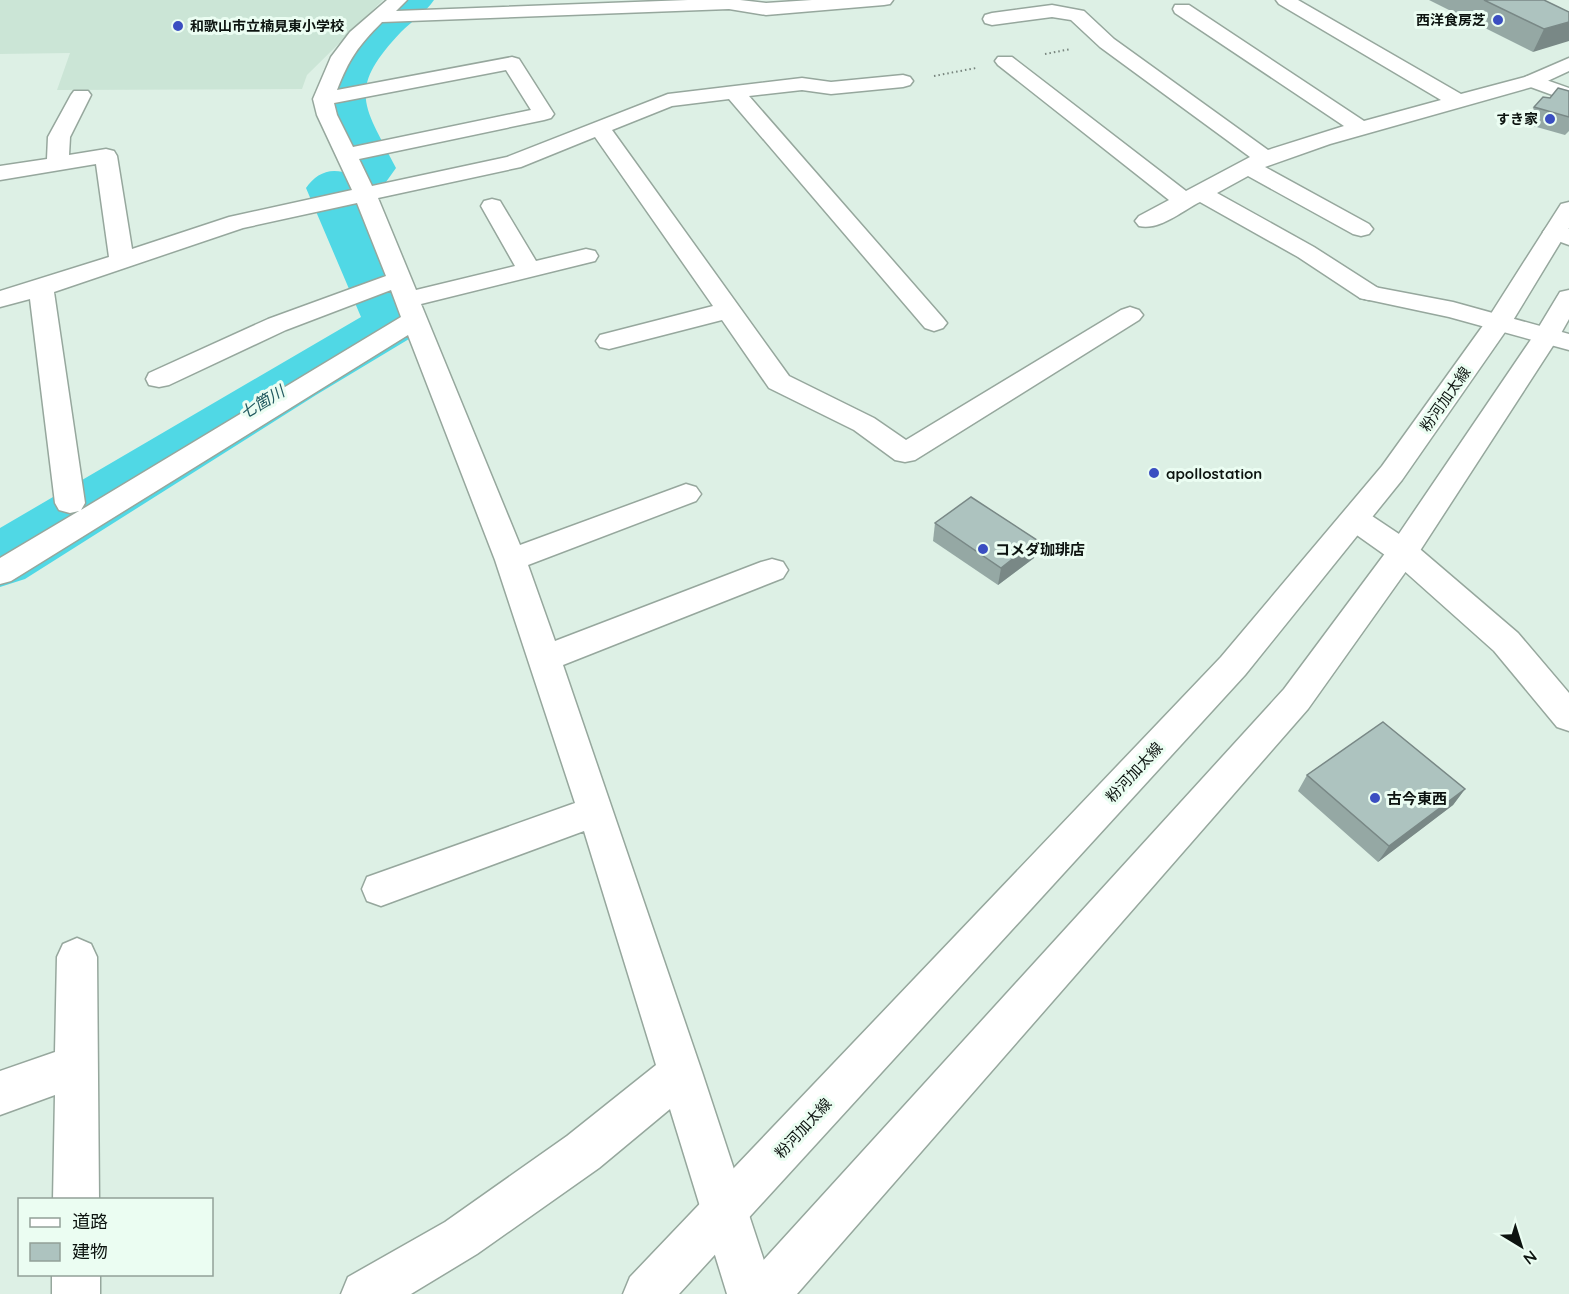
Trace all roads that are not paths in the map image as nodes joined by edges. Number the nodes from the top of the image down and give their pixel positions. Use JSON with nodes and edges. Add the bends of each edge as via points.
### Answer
{"nodes":[{"id":1,"x":884,"y":0,"type":"edge"},
{"id":2,"x":1285,"y":0,"type":"edge"},
{"id":3,"x":1182,"y":9,"type":"dead end"},
{"id":4,"x":391,"y":12,"type":"edge"},
{"id":5,"x":992,"y":19,"type":"dead end"},
{"id":6,"x":1005,"y":61,"type":"dead end"},
{"id":7,"x":1569,"y":64,"type":"edge"},
{"id":8,"x":903,"y":81,"type":"dead end"},
{"id":9,"x":1532,"y":81,"type":"junction"},
{"id":10,"x":734,"y":92,"type":"junction"},
{"id":11,"x":81,"y":95,"type":"dead end"},
{"id":12,"x":1569,"y":95,"type":"edge"},
{"id":13,"x":328,"y":98,"type":"junction"},
{"id":14,"x":1458,"y":101,"type":"junction"},
{"id":15,"x":600,"y":128,"type":"junction"},
{"id":16,"x":1361,"y":128,"type":"junction"},
{"id":17,"x":350,"y":154,"type":"junction"},
{"id":18,"x":1257,"y":162,"type":"junction"},
{"id":19,"x":58,"y":163,"type":"junction"},
{"id":20,"x":0,"y":173,"type":"edge"},
{"id":21,"x":1192,"y":197,"type":"junction"},
{"id":22,"x":346,"y":199,"type":"junction"},
{"id":23,"x":492,"y":206,"type":"dead end"},
{"id":24,"x":1147,"y":221,"type":"dead end"},
{"id":25,"x":1564,"y":226,"type":"edge"},
{"id":26,"x":1361,"y":229,"type":"dead end"},
{"id":27,"x":585,"y":256,"type":"dead end"},
{"id":28,"x":122,"y":261,"type":"junction"},
{"id":29,"x":529,"y":270,"type":"junction"},
{"id":30,"x":41,"y":288,"type":"junction"},
{"id":31,"x":394,"y":295,"type":"junction"},
{"id":32,"x":1569,"y":297,"type":"edge"},
{"id":33,"x":0,"y":299,"type":"edge"},
{"id":34,"x":729,"y":310,"type":"junction"},
{"id":35,"x":1130,"y":315,"type":"dead end"},
{"id":36,"x":1499,"y":322,"type":"junction"},
{"id":37,"x":934,"y":323,"type":"dead end"},
{"id":38,"x":1558,"y":339,"type":"edge"},
{"id":39,"x":609,"y":341,"type":"dead end"},
{"id":40,"x":159,"y":379,"type":"dead end"},
{"id":41,"x":686,"y":494,"type":"dead end"},
{"id":42,"x":70,"y":503,"type":"dead end"},
{"id":43,"x":1355,"y":519,"type":"junction"},
{"id":44,"x":1403,"y":552,"type":"junction"},
{"id":45,"x":511,"y":560,"type":"junction"},
{"id":46,"x":772,"y":570,"type":"dead end"},
{"id":47,"x":0,"y":573,"type":"edge"},
{"id":48,"x":544,"y":659,"type":"junction"},
{"id":49,"x":1569,"y":717,"type":"edge"},
{"id":50,"x":596,"y":811,"type":"junction"},
{"id":51,"x":381,"y":889,"type":"dead end"},
{"id":52,"x":77,"y":957,"type":"dead end"},
{"id":53,"x":77,"y":1065,"type":"junction"},
{"id":54,"x":681,"y":1072,"type":"junction"},
{"id":55,"x":0,"y":1093,"type":"edge"},
{"id":56,"x":76,"y":1198,"type":"edge"},
{"id":57,"x":724,"y":1213,"type":"junction"},
{"id":58,"x":76,"y":1276,"type":"edge"},
{"id":59,"x":76,"y":1294,"type":"edge"},
{"id":60,"x":365,"y":1294,"type":"edge"},
{"id":61,"x":647,"y":1294,"type":"edge"},
{"id":62,"x":751,"y":1294,"type":"edge"},
{"id":63,"x":765,"y":1294,"type":"edge"}],
"edges":[{"from":1,"to":4,"type":"street","via":[[766,9],[729,4]]},
{"from":2,"to":14,"type":"street"},
{"from":3,"to":16,"type":"street"},
{"from":4,"to":13,"type":"street","via":[[357,36],[338,62]]},
{"from":5,"to":18,"type":"street","via":[[1052,11],[1077,15]]},
{"from":6,"to":21,"type":"street"},
{"from":7,"to":9,"type":"street"},
{"from":8,"to":10,"type":"street","via":[[831,88],[802,84]]},
{"from":9,"to":12,"type":"street"},
{"from":9,"to":14,"type":"street"},
{"from":10,"to":15,"type":"street","via":[[668,100]]},
{"from":10,"to":37,"type":"street"},
{"from":11,"to":19,"type":"street","via":[[59,137]]},
{"from":13,"to":17,"type":"street","via":[[327,115]]},
{"from":13,"to":17,"type":"street","via":[[512,63],[544,114]]},
{"from":14,"to":16,"type":"street"},
{"from":15,"to":22,"type":"street","via":[[513,162]]},
{"from":15,"to":34,"type":"street"},
{"from":16,"to":18,"type":"street"},
{"from":17,"to":22,"type":"street"},
{"from":18,"to":21,"type":"street"},
{"from":18,"to":26,"type":"street"},
{"from":19,"to":20,"type":"street"},
{"from":19,"to":28,"type":"street","via":[[106,156]]},
{"from":21,"to":24,"type":"street"},
{"from":21,"to":36,"type":"street","via":[[1306,252],[1369,293]]},
{"from":22,"to":28,"type":"street","via":[[237,222]]},
{"from":22,"to":31,"type":"street"},
{"from":23,"to":29,"type":"street"},
{"from":25,"to":36,"type":"street","name":"粉河加太線"},
{"from":27,"to":29,"type":"street"},
{"from":28,"to":30,"type":"street"},
{"from":29,"to":31,"type":"street"},
{"from":30,"to":33,"type":"street"},
{"from":30,"to":42,"type":"street"},
{"from":31,"to":40,"type":"street","via":[[259,330]]},
{"from":31,"to":45,"type":"street"},
{"from":31,"to":47,"type":"street"},
{"from":32,"to":38,"type":"street"},
{"from":34,"to":35,"type":"street","via":[[779,382],[864,423],[905,453]]},
{"from":34,"to":39,"type":"street"},
{"from":36,"to":38,"type":"street"},
{"from":36,"to":43,"type":"street","name":"粉河加太線"},
{"from":38,"to":44,"type":"street"},
{"from":41,"to":45,"type":"street"},
{"from":43,"to":44,"type":"street"},
{"from":43,"to":57,"type":"street","name":"粉河加太線","via":[[1233,666]]},
{"from":44,"to":49,"type":"street","via":[[1506,642]]},
{"from":44,"to":63,"type":"street","via":[[1296,699]]},
{"from":45,"to":48,"type":"street"},
{"from":46,"to":48,"type":"street"},
{"from":48,"to":50,"type":"street"},
{"from":50,"to":51,"type":"street"},
{"from":50,"to":54,"type":"street"},
{"from":52,"to":53,"type":"street"},
{"from":53,"to":55,"type":"street"},
{"from":53,"to":56,"type":"street"},
{"from":54,"to":57,"type":"street"},
{"from":54,"to":60,"type":"street","via":[[583,1152],[460,1238]]},
{"from":57,"to":61,"type":"street","name":"粉河加太線"},
{"from":57,"to":62,"type":"street"},
{"from":58,"to":59,"type":"street"}]}
